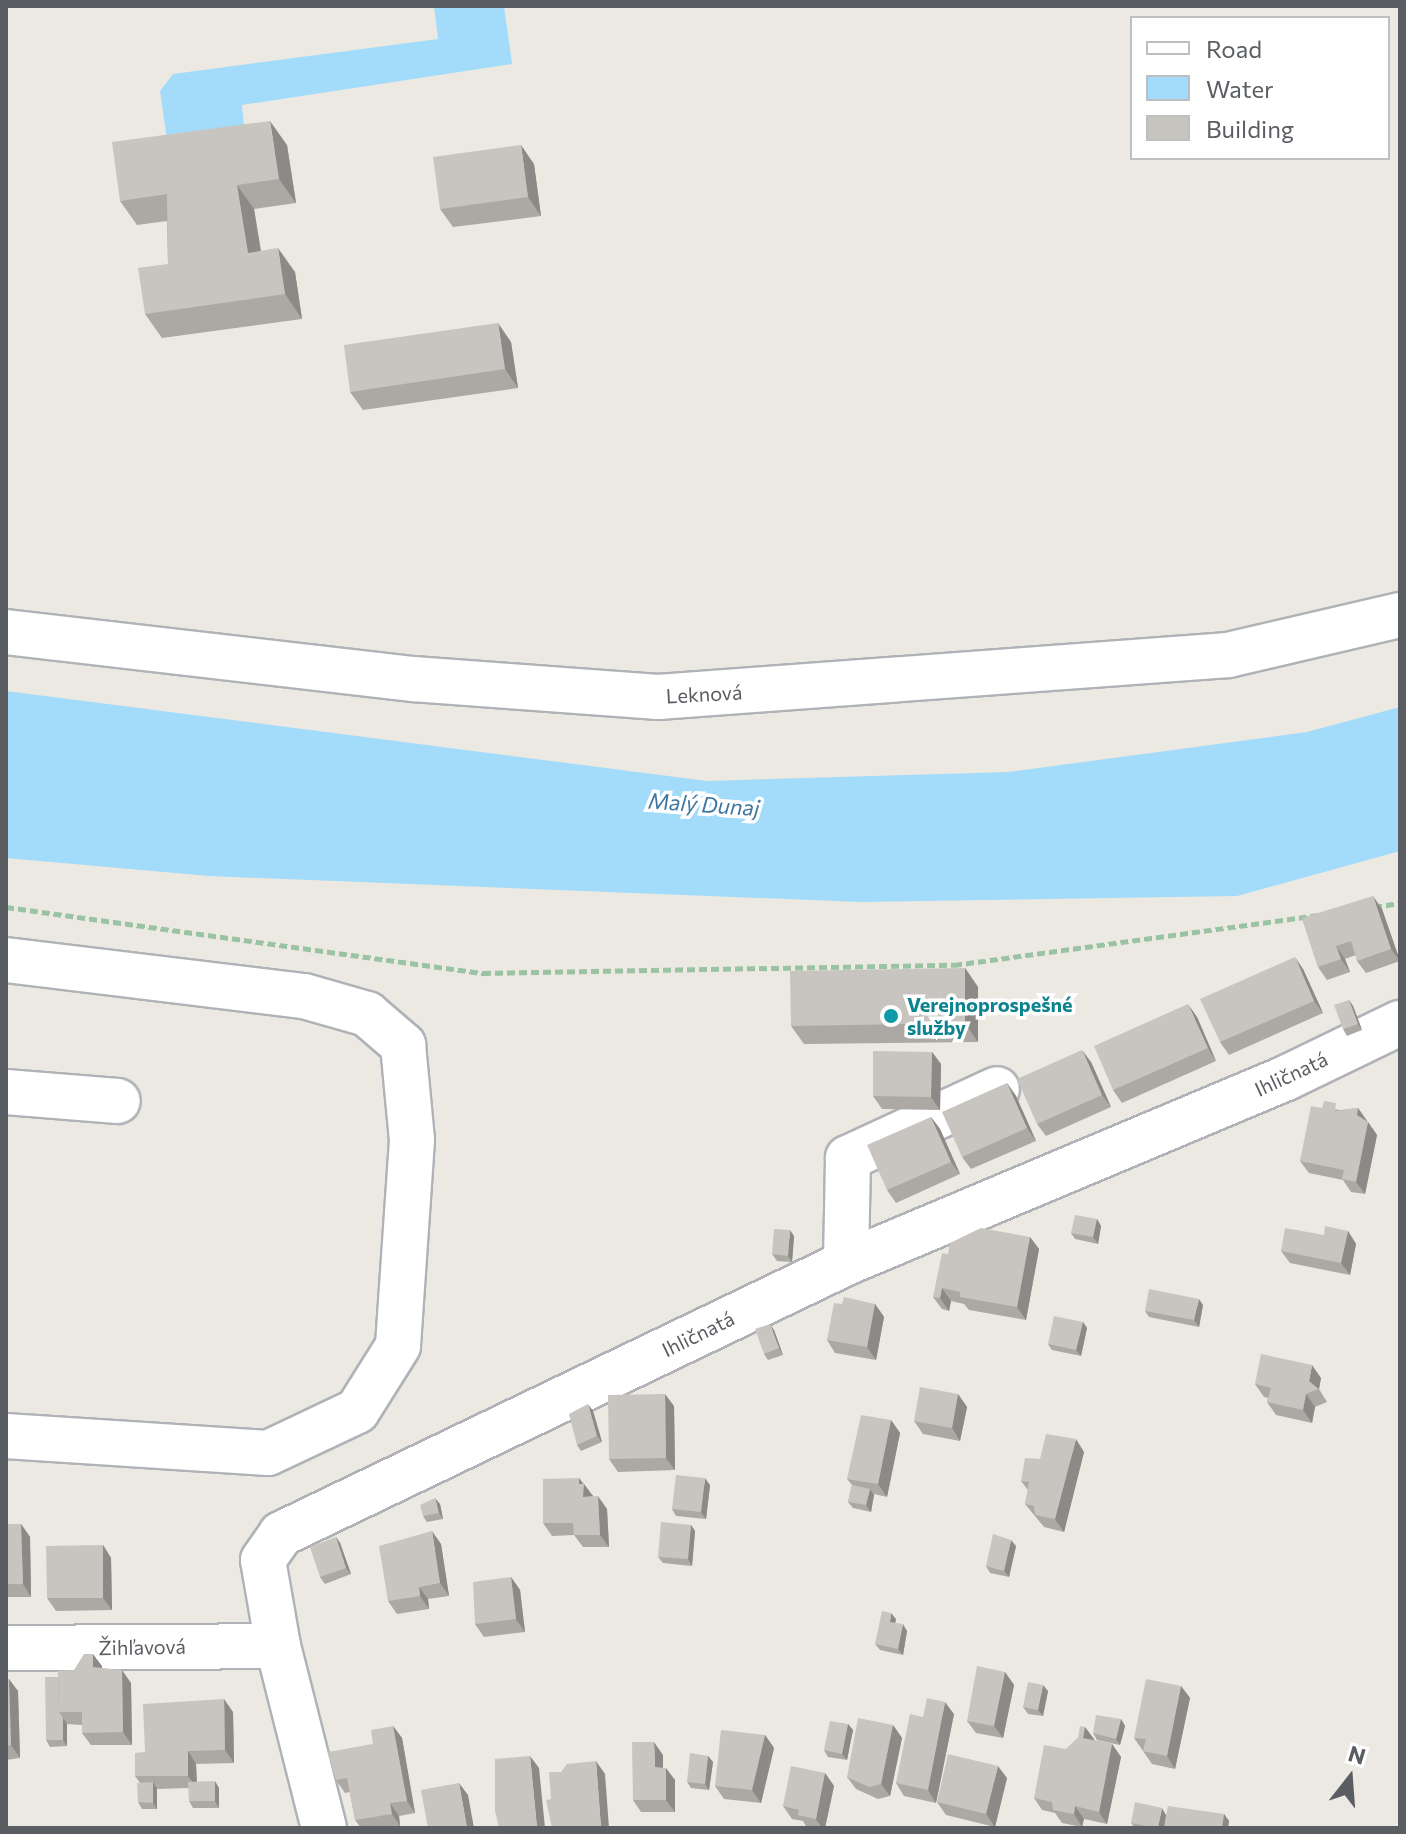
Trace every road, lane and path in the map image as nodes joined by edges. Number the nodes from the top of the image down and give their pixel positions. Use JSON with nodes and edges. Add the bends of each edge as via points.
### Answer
{"nodes":[{"id":1,"x":1400,"y":615,"type":"edge"},
{"id":2,"x":6,"y":632,"type":"edge"},
{"id":3,"x":1400,"y":903,"type":"edge"},
{"id":4,"x":6,"y":907,"type":"edge"},
{"id":5,"x":1360,"y":909,"type":"edge"},
{"id":6,"x":1328,"y":913,"type":"edge"},
{"id":7,"x":6,"y":960,"type":"edge"},
{"id":8,"x":1400,"y":1023,"type":"edge"},
{"id":9,"x":1005,"y":1085,"type":"edge"},
{"id":10,"x":6,"y":1092,"type":"edge"},
{"id":11,"x":118,"y":1101,"type":"dead end"},
{"id":12,"x":846,"y":1263,"type":"junction"},
{"id":13,"x":6,"y":1436,"type":"edge"},
{"id":14,"x":278,"y":1646,"type":"junction"},
{"id":15,"x":6,"y":1648,"type":"edge"},
{"id":16,"x":324,"y":1828,"type":"edge"}],
"edges":[{"from":1,"to":2,"type":"street","name":"Leknová","via":[[1228,655],[658,697],[413,679]]},
{"from":3,"to":5,"type":"path"},
{"from":4,"to":6,"type":"path","via":[[483,973],[954,965]]},
{"from":7,"to":13,"type":"street","via":[[304,996],[367,1014],[403,1045],[412,1140],[398,1346],[357,1411],[268,1453]]},
{"from":8,"to":12,"type":"street","name":"Ihličnatá","via":[[1286,1078]]},
{"from":9,"to":12,"type":"street","via":[[848,1158]]},
{"from":10,"to":11,"type":"street"},
{"from":12,"to":14,"type":"street","name":"Ihličnatá","via":[[281,1534],[263,1560]]},
{"from":14,"to":15,"type":"street","name":"Žihľavová"},
{"from":14,"to":16,"type":"street","name":"Ihličnatá"}]}
